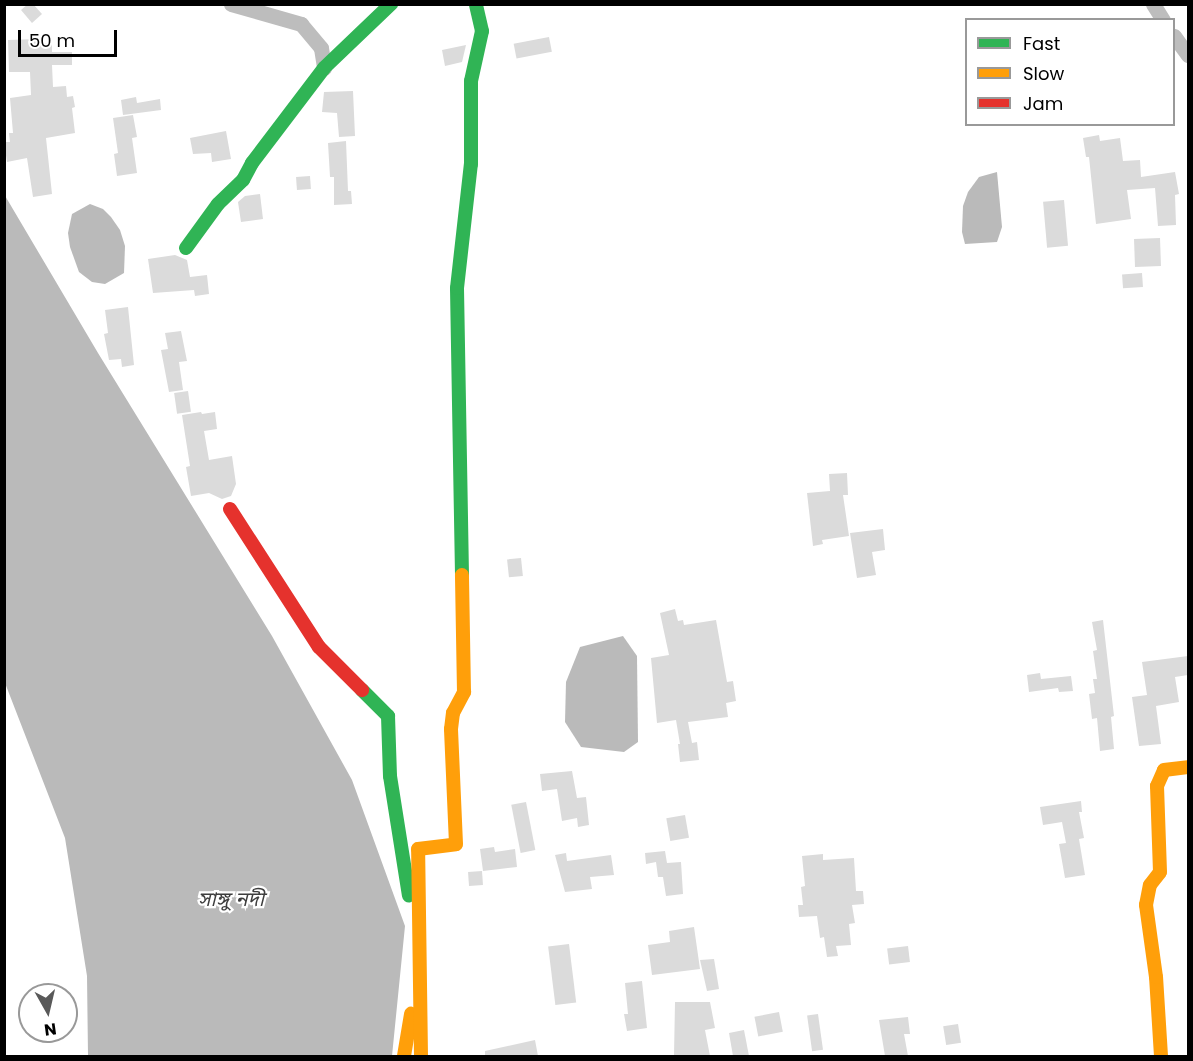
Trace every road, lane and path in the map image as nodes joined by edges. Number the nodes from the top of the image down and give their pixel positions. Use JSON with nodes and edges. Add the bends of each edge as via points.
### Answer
{"nodes":[{"id":1,"x":231,"y":4,"type":"edge"},
{"id":2,"x":391,"y":4,"type":"edge"},
{"id":3,"x":1153,"y":4,"type":"edge"},
{"id":4,"x":475,"y":6,"type":"edge"},
{"id":5,"x":1162,"y":18,"type":"edge"},
{"id":6,"x":1175,"y":39,"type":"edge"},
{"id":7,"x":1188,"y":55,"type":"edge"},
{"id":8,"x":324,"y":68,"type":"junction"},
{"id":9,"x":186,"y":248,"type":"dead end"},
{"id":10,"x":230,"y":509,"type":"dead end"},
{"id":11,"x":1188,"y":767,"type":"edge"},
{"id":12,"x":404,"y":1056,"type":"edge"},
{"id":13,"x":421,"y":1056,"type":"edge"},
{"id":14,"x":1161,"y":1056,"type":"edge"}],
"edges":[{"from":1,"to":8,"type":"street","via":[[302,24],[321,48]]},
{"from":2,"to":8,"type":"street"},
{"from":3,"to":5,"type":"street"},
{"from":4,"to":13,"type":"street","via":[[482,31],[471,81],[471,164],[457,288],[464,692],[453,713],[451,729],[456,844],[418,849]]},
{"from":6,"to":7,"type":"street"},
{"from":8,"to":9,"type":"street","via":[[243,180],[218,204]]},
{"from":10,"to":12,"type":"street","via":[[319,647],[388,716],[390,776],[411,908],[411,1012]]},
{"from":11,"to":14,"type":"street","via":[[1164,770],[1157,786],[1160,872],[1150,885],[1146,905]]}]}
